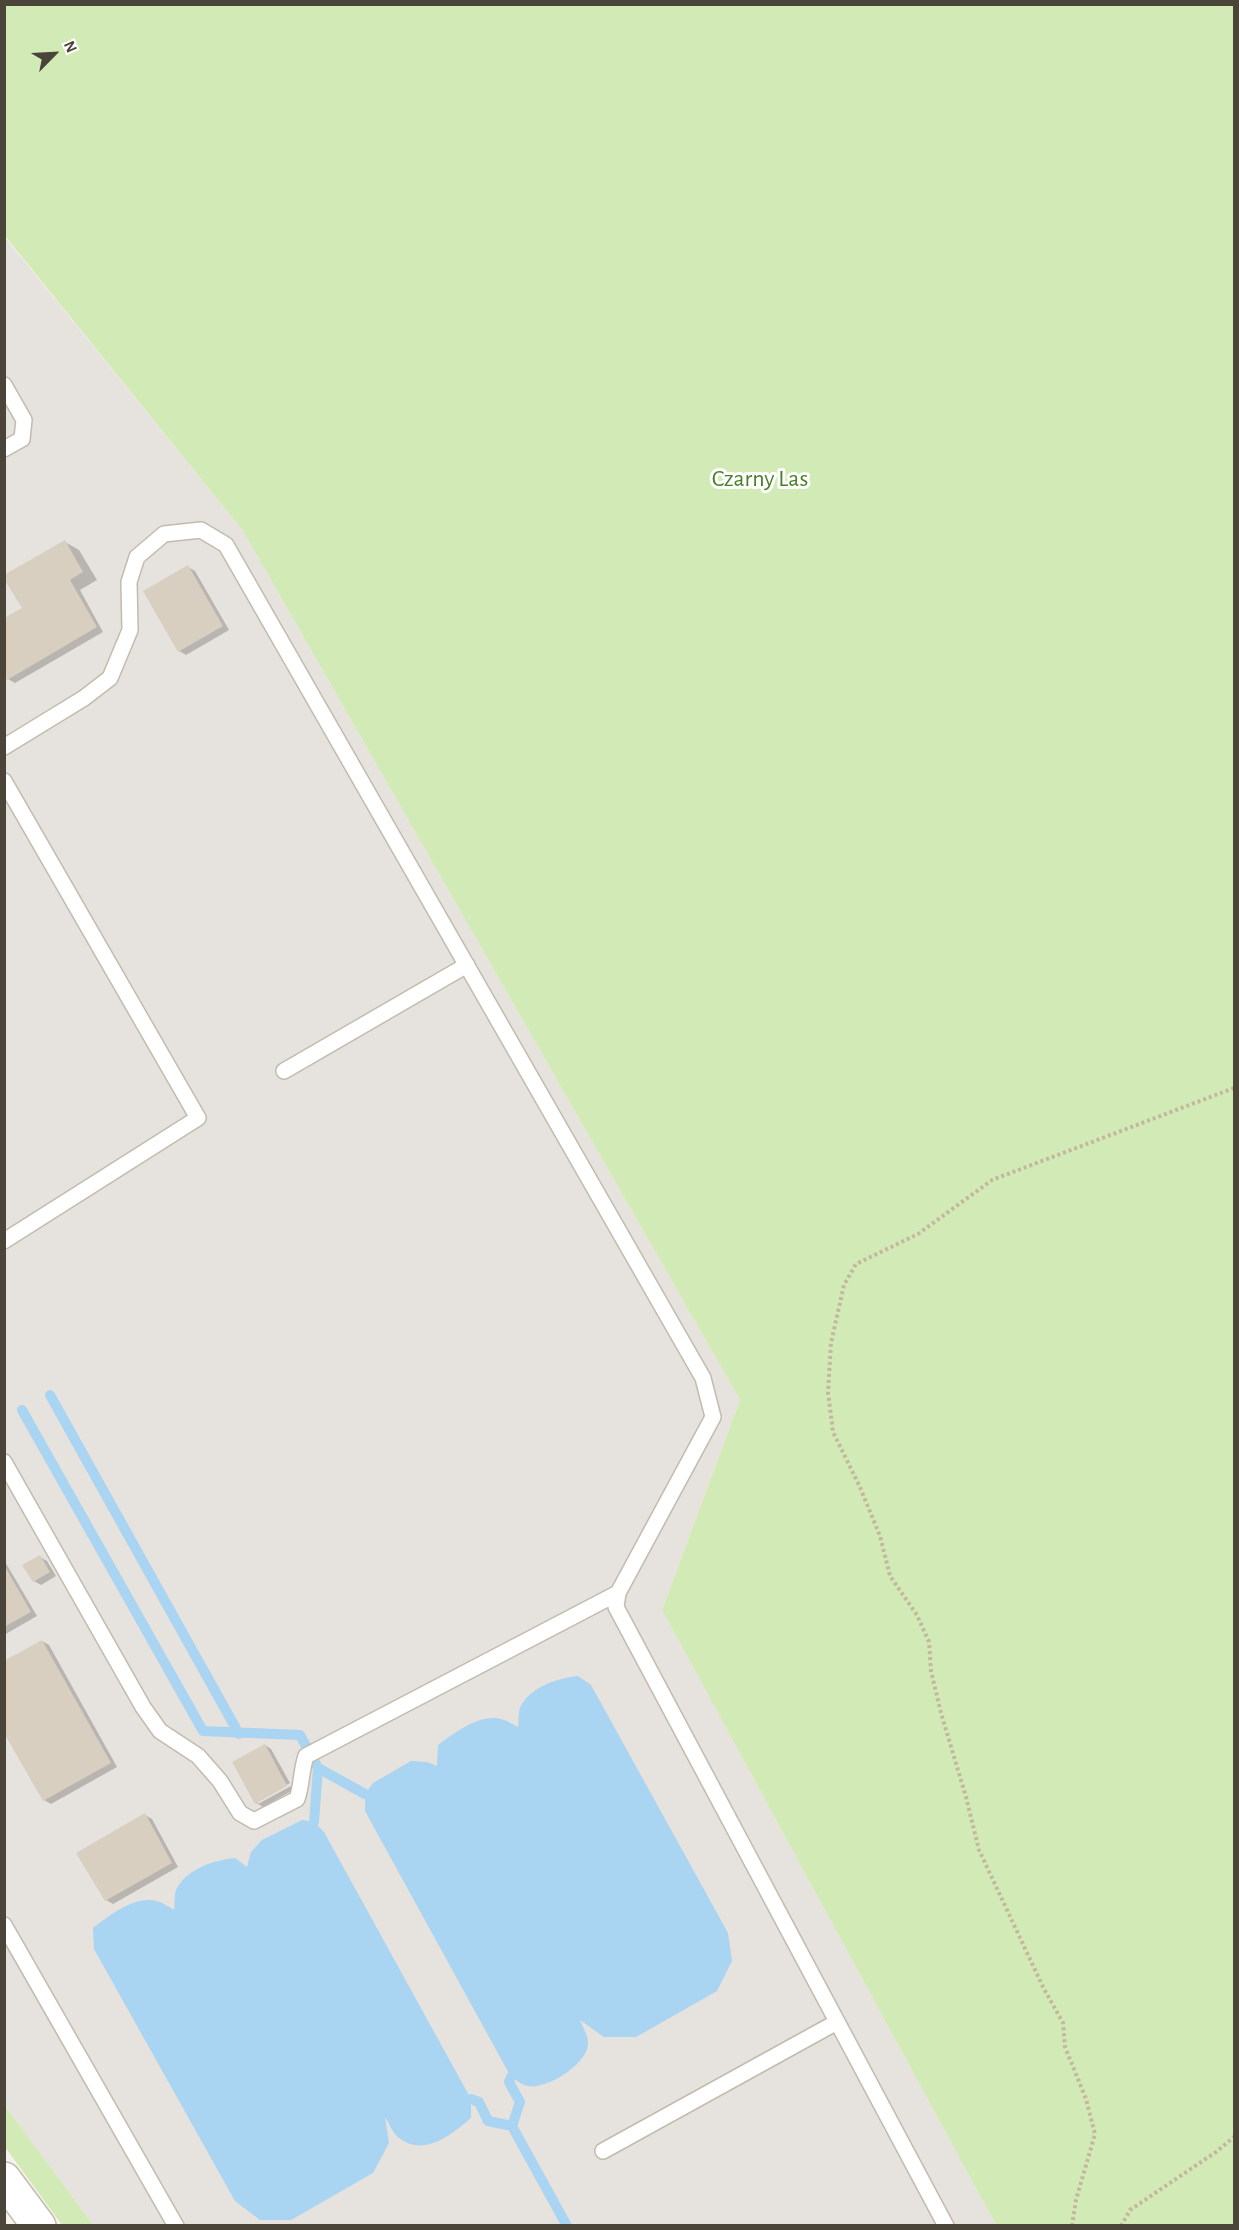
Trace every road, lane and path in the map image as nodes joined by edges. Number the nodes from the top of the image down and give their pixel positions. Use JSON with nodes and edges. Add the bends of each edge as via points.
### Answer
{"nodes":[{"id":1,"x":4,"y":385,"type":"edge"},
{"id":2,"x":4,"y":449,"type":"edge"},
{"id":3,"x":4,"y":747,"type":"edge"},
{"id":4,"x":4,"y":781,"type":"edge"},
{"id":5,"x":467,"y":965,"type":"junction"},
{"id":6,"x":284,"y":1071,"type":"dead end"},
{"id":7,"x":1234,"y":1088,"type":"edge"},
{"id":8,"x":4,"y":1241,"type":"edge"},
{"id":9,"x":4,"y":1462,"type":"edge"},
{"id":10,"x":618,"y":1593,"type":"junction"},
{"id":11,"x":4,"y":1925,"type":"edge"},
{"id":12,"x":837,"y":2022,"type":"junction"},
{"id":13,"x":1234,"y":2137,"type":"edge"},
{"id":14,"x":603,"y":2151,"type":"dead end"},
{"id":15,"x":4,"y":2179,"type":"edge"},
{"id":16,"x":39,"y":2226,"type":"edge"},
{"id":17,"x":176,"y":2226,"type":"edge"},
{"id":18,"x":946,"y":2226,"type":"edge"},
{"id":19,"x":1072,"y":2226,"type":"edge"},
{"id":20,"x":1121,"y":2226,"type":"edge"}],
"edges":[{"from":1,"to":2,"type":"lane","via":[[24,420],[22,439]]},
{"from":3,"to":5,"type":"lane","via":[[110,678],[130,630],[129,582],[137,557],[164,534],[201,530],[226,544]]},
{"from":4,"to":8,"type":"lane","via":[[198,1118]]},
{"from":5,"to":6,"type":"lane"},
{"from":5,"to":10,"type":"lane","via":[[703,1378],[713,1417]]},
{"from":7,"to":19,"type":"path","via":[[992,1180],[918,1234],[856,1264],[844,1285],[831,1342],[828,1392],[833,1432],[876,1526],[891,1576],[917,1615],[929,1642],[941,1713],[979,1850],[1063,2023],[1065,2047],[1086,2099],[1095,2134]]},
{"from":9,"to":10,"type":"lane","via":[[143,1707],[160,1731],[198,1756],[240,1813],[254,1821],[297,1799],[303,1765],[310,1753]]},
{"from":10,"to":12,"type":"lane","via":[[616,1607]]},
{"from":11,"to":17,"type":"lane"},
{"from":12,"to":14,"type":"lane"},
{"from":12,"to":18,"type":"lane"},
{"from":13,"to":20,"type":"path","via":[[1130,2210]]},
{"from":15,"to":16,"type":"street"}]}
